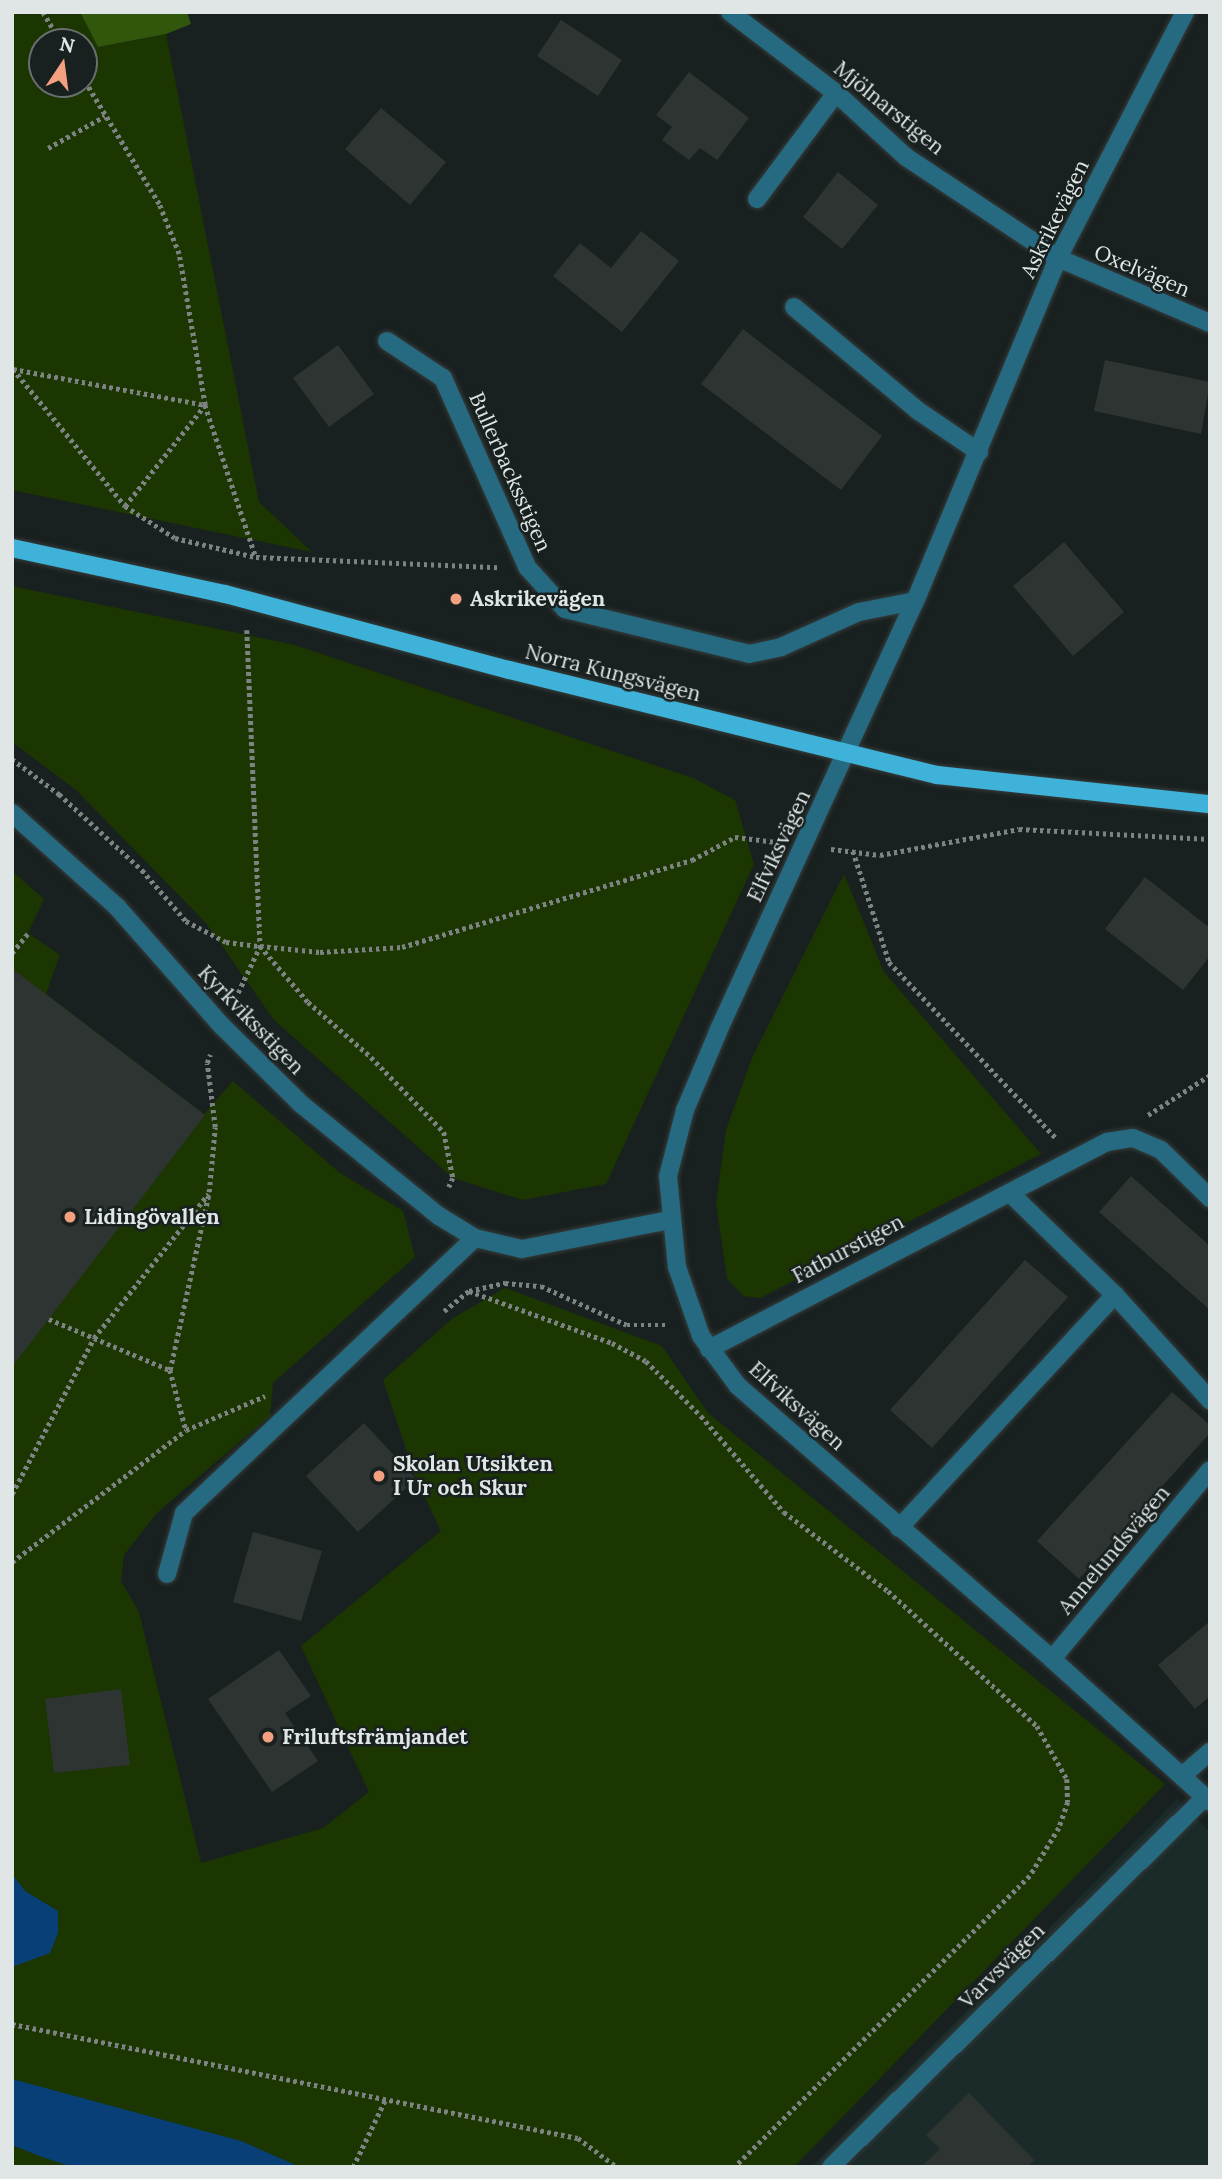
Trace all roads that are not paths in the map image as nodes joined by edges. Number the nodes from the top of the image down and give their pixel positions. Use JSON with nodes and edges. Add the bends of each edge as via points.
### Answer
{"nodes":[{"id":1,"x":730,"y":12,"type":"edge"},
{"id":2,"x":1185,"y":12,"type":"edge"},
{"id":3,"x":836,"y":93,"type":"junction"},
{"id":4,"x":757,"y":199,"type":"dead end"},
{"id":5,"x":1058,"y":258,"type":"junction"},
{"id":6,"x":794,"y":307,"type":"dead end"},
{"id":7,"x":1210,"y":324,"type":"edge"},
{"id":8,"x":387,"y":341,"type":"dead end"},
{"id":9,"x":979,"y":452,"type":"junction"},
{"id":10,"x":12,"y":548,"type":"edge"},
{"id":11,"x":915,"y":601,"type":"junction"},
{"id":12,"x":846,"y":755,"type":"junction"},
{"id":13,"x":1210,"y":804,"type":"edge"},
{"id":14,"x":12,"y":813,"type":"edge"},
{"id":15,"x":1010,"y":1193,"type":"junction"},
{"id":16,"x":1210,"y":1198,"type":"edge"},
{"id":17,"x":670,"y":1220,"type":"junction"},
{"id":18,"x":475,"y":1238,"type":"junction"},
{"id":19,"x":1115,"y":1295,"type":"junction"},
{"id":20,"x":709,"y":1349,"type":"junction"},
{"id":21,"x":1210,"y":1400,"type":"edge"},
{"id":22,"x":1210,"y":1470,"type":"edge"},
{"id":23,"x":899,"y":1528,"type":"junction"},
{"id":24,"x":167,"y":1574,"type":"dead end"},
{"id":25,"x":1052,"y":1659,"type":"junction"},
{"id":26,"x":1210,"y":1752,"type":"edge"},
{"id":27,"x":1182,"y":1776,"type":"junction"},
{"id":28,"x":1207,"y":1800,"type":"edge"},
{"id":29,"x":831,"y":2167,"type":"edge"}],
"edges":[{"from":1,"to":3,"type":"street","name":"Mjölnarstigen"},
{"from":2,"to":5,"type":"street","name":"Askrikevägen"},
{"from":3,"to":4,"type":"street"},
{"from":3,"to":5,"type":"street","name":"Mjölnarstigen","via":[[906,157]]},
{"from":5,"to":7,"type":"street","name":"Oxelvägen"},
{"from":5,"to":9,"type":"street","name":"Askrikevägen"},
{"from":6,"to":9,"type":"street","via":[[917,410]]},
{"from":8,"to":11,"type":"street","name":"Bullerbacksstigen","via":[[443,378],[527,567],[565,610],[749,654],[781,647],[859,612]]},
{"from":9,"to":11,"type":"street","name":"Askrikevägen"},
{"from":10,"to":12,"type":"main road","name":"Norra Kungsvägen","via":[[225,594]]},
{"from":11,"to":12,"type":"street","name":"Askrikevägen"},
{"from":12,"to":13,"type":"main road","name":"Norra Kungsvägen","via":[[959,779]]},
{"from":12,"to":17,"type":"street","name":"Elfviksvägen","via":[[685,1110],[668,1176]]},
{"from":14,"to":18,"type":"street","name":"Kyrkviksstigen","via":[[117,907],[222,1026],[301,1104],[439,1216]]},
{"from":15,"to":16,"type":"street","name":"Fatburstigen","via":[[1107,1142],[1133,1138],[1161,1150]]},
{"from":15,"to":19,"type":"street"},
{"from":15,"to":20,"type":"street","name":"Fatburstigen"},
{"from":17,"to":18,"type":"street","name":"Kyrkviksstigen","via":[[522,1249]]},
{"from":17,"to":20,"type":"street","name":"Elfviksvägen","via":[[677,1268]]},
{"from":18,"to":24,"type":"street","via":[[184,1513]]},
{"from":19,"to":21,"type":"street"},
{"from":19,"to":23,"type":"street"},
{"from":20,"to":23,"type":"street","name":"Elfviksvägen","via":[[738,1386]]},
{"from":22,"to":25,"type":"street","name":"Annelundsvägen"},
{"from":23,"to":25,"type":"street","name":"Elfviksvägen"},
{"from":25,"to":27,"type":"street","name":"Elfviksvägen"},
{"from":26,"to":27,"type":"street"},
{"from":27,"to":28,"type":"street","name":"Elfviksvägen"},
{"from":28,"to":29,"type":"street","name":"Varvsvägen"}]}
